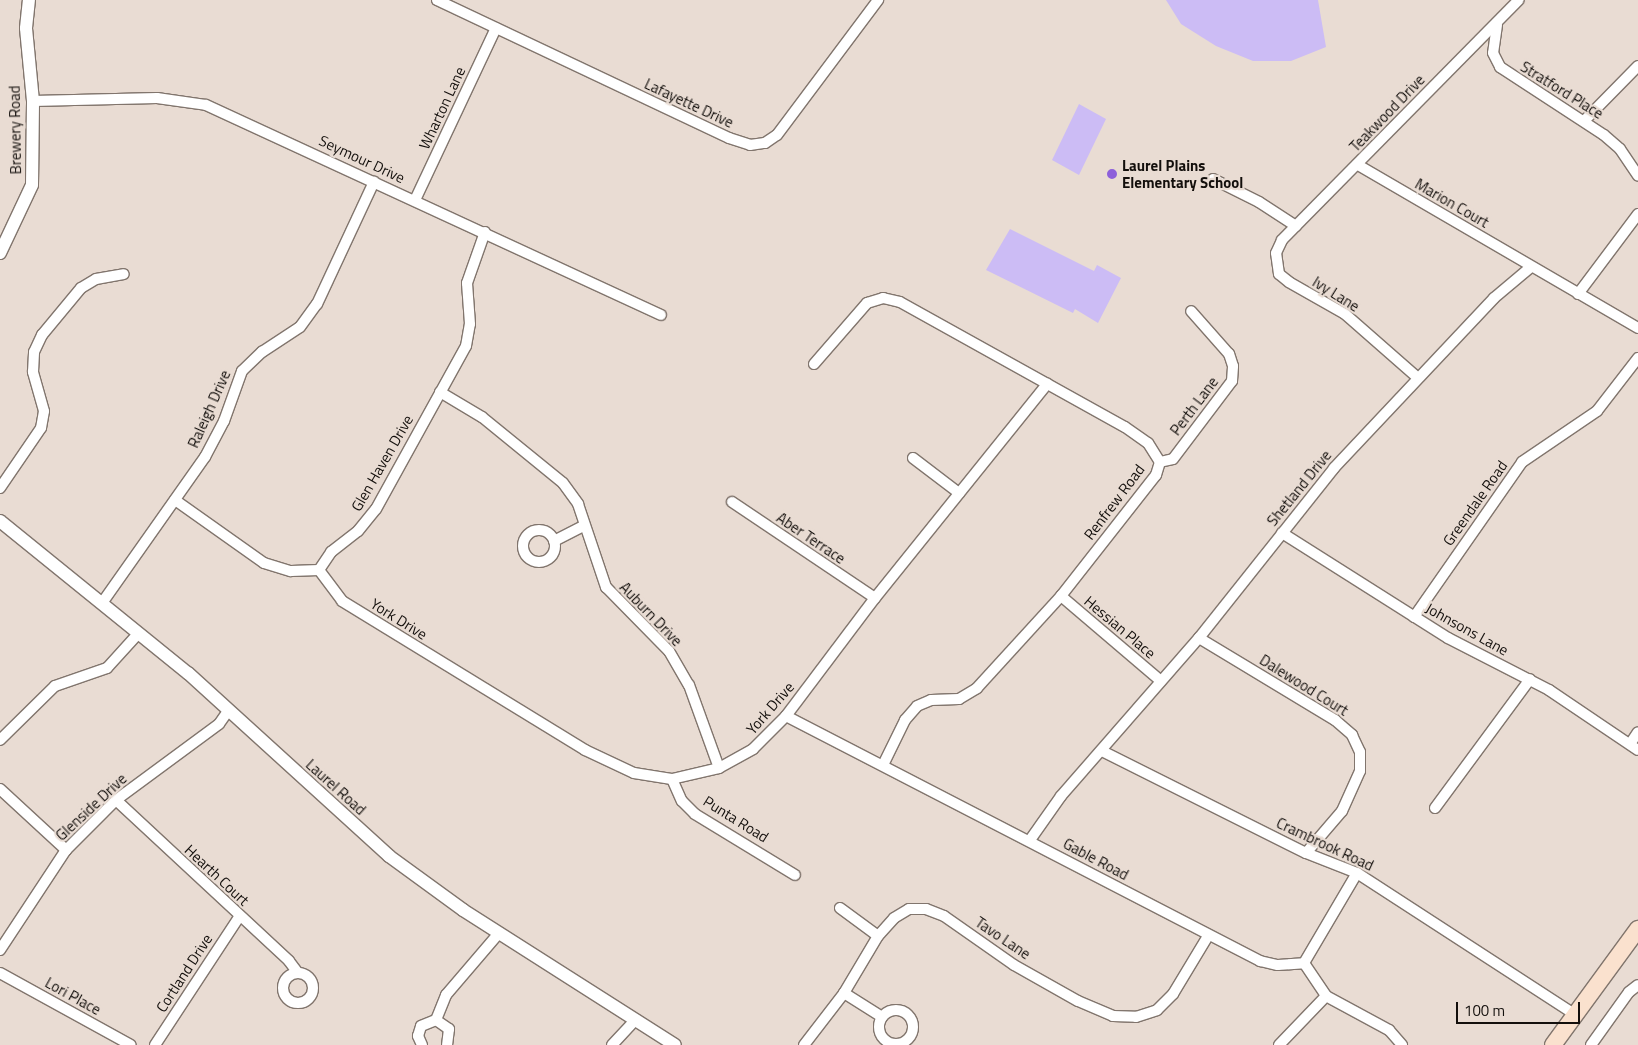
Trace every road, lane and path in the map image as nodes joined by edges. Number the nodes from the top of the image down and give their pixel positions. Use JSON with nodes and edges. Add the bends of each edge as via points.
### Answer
{"nodes":[{"id":1,"x":29,"y":0,"type":"edge"},
{"id":2,"x":437,"y":0,"type":"edge"},
{"id":3,"x":878,"y":0,"type":"edge"},
{"id":4,"x":1519,"y":0,"type":"edge"},
{"id":5,"x":1498,"y":21,"type":"junction"},
{"id":6,"x":496,"y":28,"type":"junction"},
{"id":7,"x":1638,"y":66,"type":"edge"},
{"id":8,"x":33,"y":101,"type":"junction"},
{"id":9,"x":1584,"y":121,"type":"junction"},
{"id":10,"x":1358,"y":165,"type":"junction"},
{"id":11,"x":1638,"y":176,"type":"edge"},
{"id":12,"x":1213,"y":179,"type":"dead end"},
{"id":13,"x":374,"y":182,"type":"junction"},
{"id":14,"x":415,"y":200,"type":"junction"},
{"id":15,"x":1638,"y":214,"type":"edge"},
{"id":16,"x":1296,"y":226,"type":"junction"},
{"id":17,"x":485,"y":232,"type":"junction"},
{"id":18,"x":0,"y":254,"type":"edge"},
{"id":19,"x":1531,"y":267,"type":"junction"},
{"id":20,"x":124,"y":274,"type":"dead end"},
{"id":21,"x":1578,"y":294,"type":"junction"},
{"id":22,"x":1191,"y":311,"type":"dead end"},
{"id":23,"x":661,"y":315,"type":"dead end"},
{"id":24,"x":1638,"y":328,"type":"edge"},
{"id":25,"x":1638,"y":358,"type":"edge"},
{"id":26,"x":814,"y":364,"type":"dead end"},
{"id":27,"x":1418,"y":378,"type":"junction"},
{"id":28,"x":1047,"y":384,"type":"junction"},
{"id":29,"x":440,"y":392,"type":"junction"},
{"id":30,"x":913,"y":458,"type":"dead end"},
{"id":31,"x":1160,"y":462,"type":"junction"},
{"id":32,"x":0,"y":488,"type":"edge"},
{"id":33,"x":959,"y":493,"type":"junction"},
{"id":34,"x":175,"y":500,"type":"junction"},
{"id":35,"x":732,"y":502,"type":"dead end"},
{"id":36,"x":0,"y":521,"type":"edge"},
{"id":37,"x":584,"y":526,"type":"junction"},
{"id":38,"x":1282,"y":533,"type":"junction"},
{"id":39,"x":554,"y":541,"type":"dead end"},
{"id":40,"x":319,"y":570,"type":"junction"},
{"id":41,"x":1061,"y":596,"type":"junction"},
{"id":42,"x":875,"y":598,"type":"junction"},
{"id":43,"x":102,"y":604,"type":"junction"},
{"id":44,"x":1414,"y":617,"type":"junction"},
{"id":45,"x":138,"y":635,"type":"junction"},
{"id":46,"x":1199,"y":638,"type":"junction"},
{"id":47,"x":1530,"y":679,"type":"junction"},
{"id":48,"x":1161,"y":681,"type":"junction"},
{"id":49,"x":228,"y":711,"type":"junction"},
{"id":50,"x":786,"y":716,"type":"junction"},
{"id":51,"x":1638,"y":732,"type":"edge"},
{"id":52,"x":0,"y":740,"type":"edge"},
{"id":53,"x":1634,"y":747,"type":"edge"},
{"id":54,"x":1102,"y":751,"type":"junction"},
{"id":55,"x":883,"y":765,"type":"junction"},
{"id":56,"x":719,"y":768,"type":"junction"},
{"id":57,"x":672,"y":779,"type":"junction"},
{"id":58,"x":0,"y":790,"type":"edge"},
{"id":59,"x":116,"y":800,"type":"junction"},
{"id":60,"x":1435,"y":808,"type":"dead end"},
{"id":61,"x":1030,"y":840,"type":"junction"},
{"id":62,"x":66,"y":850,"type":"junction"},
{"id":63,"x":1306,"y":853,"type":"junction"},
{"id":64,"x":1357,"y":873,"type":"junction"},
{"id":65,"x":795,"y":875,"type":"dead end"},
{"id":66,"x":840,"y":908,"type":"dead end"},
{"id":67,"x":239,"y":917,"type":"junction"},
{"id":68,"x":1637,"y":933,"type":"edge"},
{"id":69,"x":499,"y":934,"type":"junction"},
{"id":70,"x":878,"y":936,"type":"junction"},
{"id":71,"x":1208,"y":936,"type":"junction"},
{"id":72,"x":0,"y":950,"type":"edge"},
{"id":73,"x":1304,"y":962,"type":"junction"},
{"id":74,"x":298,"y":972,"type":"dead end"},
{"id":75,"x":0,"y":973,"type":"edge"},
{"id":76,"x":1638,"y":985,"type":"edge"},
{"id":77,"x":844,"y":993,"type":"junction"},
{"id":78,"x":1326,"y":996,"type":"junction"},
{"id":79,"x":1576,"y":1015,"type":"junction"},
{"id":80,"x":882,"y":1017,"type":"dead end"},
{"id":81,"x":636,"y":1019,"type":"junction"},
{"id":82,"x":436,"y":1020,"type":"junction"},
{"id":83,"x":1596,"y":1043,"type":"edge"},
{"id":84,"x":132,"y":1045,"type":"edge"},
{"id":85,"x":155,"y":1045,"type":"edge"},
{"id":86,"x":422,"y":1045,"type":"edge"},
{"id":87,"x":447,"y":1045,"type":"edge"},
{"id":88,"x":612,"y":1045,"type":"edge"},
{"id":89,"x":675,"y":1045,"type":"edge"},
{"id":90,"x":804,"y":1045,"type":"edge"},
{"id":91,"x":1279,"y":1045,"type":"edge"},
{"id":92,"x":1402,"y":1045,"type":"edge"},
{"id":93,"x":1553,"y":1045,"type":"edge"}],
"edges":[{"from":1,"to":8,"type":"street","name":"Brewery Road","via":[[26,28]]},
{"from":2,"to":6,"type":"street","name":"Lafayette Drive"},
{"from":3,"to":6,"type":"street","name":"Lafayette Drive","via":[[777,135],[765,143],[750,145],[720,134]]},
{"from":4,"to":5,"type":"street"},
{"from":5,"to":9,"type":"street","name":"Stratford Place","via":[[1493,37],[1500,67]]},
{"from":5,"to":10,"type":"street","name":"Teakwood Drive"},
{"from":6,"to":14,"type":"street","name":"Wharton Lane"},
{"from":7,"to":9,"type":"street"},
{"from":8,"to":13,"type":"street","name":"Seymour Drive","via":[[157,98],[206,105]]},
{"from":8,"to":18,"type":"street","name":"Brewery Road","via":[[32,185]]},
{"from":9,"to":11,"type":"street","name":"Stratford Place","via":[[1620,149]]},
{"from":10,"to":16,"type":"street","name":"Teakwood Drive"},
{"from":10,"to":19,"type":"street","name":"Marion Court"},
{"from":12,"to":16,"type":"street","via":[[1259,202]]},
{"from":13,"to":14,"type":"street","name":"Seymour Drive"},
{"from":13,"to":34,"type":"street","name":"Raleigh Drive","via":[[317,304],[300,327],[262,352],[242,371],[224,421],[205,457]]},
{"from":14,"to":17,"type":"street","name":"Seymour Drive"},
{"from":15,"to":21,"type":"street"},
{"from":16,"to":27,"type":"street","name":"Ivy Lane","via":[[1282,240],[1276,253],[1279,274],[1345,314]]},
{"from":17,"to":23,"type":"street","name":"Seymour Drive"},
{"from":17,"to":29,"type":"street","name":"Glen Haven Drive","via":[[467,283],[470,324],[466,346]]},
{"from":19,"to":21,"type":"street"},
{"from":19,"to":27,"type":"street","name":"Shetland Drive","via":[[1494,298]]},
{"from":20,"to":32,"type":"street","via":[[96,279],[81,288],[42,336],[34,352],[33,372],[44,411],[41,428]]},
{"from":21,"to":24,"type":"street"},
{"from":22,"to":31,"type":"street","name":"Perth Lane","via":[[1229,354],[1233,366],[1232,381],[1173,458]]},
{"from":25,"to":44,"type":"street","name":"Greendale Road","via":[[1597,411],[1522,462]]},
{"from":26,"to":28,"type":"street","name":"Renfrew Road","via":[[867,302],[883,298],[900,302]]},
{"from":27,"to":38,"type":"street","name":"Shetland Drive","via":[[1334,468]]},
{"from":28,"to":31,"type":"street","name":"Renfrew Road","via":[[1148,443]]},
{"from":28,"to":33,"type":"street","name":"York Drive"},
{"from":29,"to":37,"type":"street","name":"Auburn Drive","via":[[482,416],[562,483],[578,504]]},
{"from":29,"to":40,"type":"street","name":"Glen Haven Drive","via":[[376,509],[358,531],[331,552]]},
{"from":30,"to":33,"type":"street"},
{"from":31,"to":41,"type":"street","name":"Renfrew Road","via":[[1156,476]]},
{"from":33,"to":42,"type":"street","name":"York Drive"},
{"from":34,"to":40,"type":"street","via":[[264,563],[291,571]]},
{"from":34,"to":43,"type":"street","name":"Raleigh Drive"},
{"from":35,"to":42,"type":"street","name":"Aber Terrace"},
{"from":36,"to":43,"type":"street","name":"Laurel Road"},
{"from":37,"to":39,"type":"street"},
{"from":37,"to":56,"type":"street","name":"Auburn Drive","via":[[606,587],[669,651],[689,685]]},
{"from":38,"to":44,"type":"street","name":"Johnsons Lane"},
{"from":38,"to":46,"type":"street","name":"Shetland Drive"},
{"from":40,"to":57,"type":"street","name":"York Drive","via":[[349,605],[585,750],[634,773]]},
{"from":41,"to":48,"type":"street","name":"Hessian Place"},
{"from":41,"to":55,"type":"street","name":"Renfrew Road","via":[[977,688],[959,699],[931,700],[917,706],[905,720]]},
{"from":42,"to":50,"type":"street","name":"York Drive"},
{"from":43,"to":45,"type":"street","name":"Laurel Road"},
{"from":44,"to":47,"type":"street","name":"Johnsons Lane"},
{"from":45,"to":49,"type":"street","name":"Laurel Road","via":[[188,672]]},
{"from":45,"to":52,"type":"street","via":[[107,668],[55,686]]},
{"from":46,"to":48,"type":"street","name":"Shetland Drive"},
{"from":46,"to":63,"type":"street","name":"Dalewood Court","via":[[1335,720],[1352,735],[1360,752],[1360,771],[1355,784],[1342,811]]},
{"from":47,"to":53,"type":"street","name":"Johnsons Lane"},
{"from":47,"to":60,"type":"street"},
{"from":48,"to":54,"type":"street","name":"Shetland Drive"},
{"from":49,"to":59,"type":"street","name":"Glenside Drive","via":[[218,724]]},
{"from":49,"to":69,"type":"street","name":"Laurel Road","via":[[389,856]]},
{"from":50,"to":55,"type":"street","name":"Gable Road"},
{"from":50,"to":56,"type":"street","name":"York Drive","via":[[753,750]]},
{"from":51,"to":53,"type":"street"},
{"from":54,"to":61,"type":"street","name":"Shetland Drive","via":[[1062,796]]},
{"from":54,"to":63,"type":"street","name":"Crambrook Road"},
{"from":55,"to":61,"type":"street","name":"Gable Road"},
{"from":56,"to":57,"type":"street","name":"York Drive"},
{"from":57,"to":65,"type":"street","name":"Punta Road","via":[[682,801],[695,814]]},
{"from":58,"to":62,"type":"street"},
{"from":59,"to":62,"type":"street","name":"Glenside Drive"},
{"from":59,"to":67,"type":"street","name":"Hearth Court"},
{"from":61,"to":71,"type":"street","name":"Gable Road"},
{"from":62,"to":72,"type":"street","name":"Glenside Drive"},
{"from":63,"to":64,"type":"street","name":"Crambrook Road"},
{"from":64,"to":73,"type":"street"},
{"from":64,"to":79,"type":"street","name":"Crambrook Road"},
{"from":66,"to":70,"type":"street"},
{"from":67,"to":74,"type":"street","name":"Hearth Court","via":[[290,960]]},
{"from":67,"to":85,"type":"street","name":"Cortland Drive"},
{"from":68,"to":79,"type":"main road"},
{"from":69,"to":81,"type":"street","name":"Laurel Road"},
{"from":69,"to":82,"type":"street","via":[[446,995]]},
{"from":70,"to":71,"type":"street","name":"Tavo Lane","via":[[894,918],[909,909],[926,909],[944,916],[1014,965],[1078,1002],[1113,1016],[1136,1017],[1157,1010],[1173,994]]},
{"from":70,"to":77,"type":"street","name":"Tavo Lane"},
{"from":71,"to":73,"type":"street","name":"Gable Road","via":[[1260,961],[1278,965]]},
{"from":73,"to":78,"type":"street"},
{"from":75,"to":84,"type":"street","name":"Lori Place"},
{"from":76,"to":83,"type":"street","via":[[1629,992]]},
{"from":77,"to":80,"type":"street"},
{"from":77,"to":90,"type":"street","name":"Tavo Lane"},
{"from":78,"to":91,"type":"street"},
{"from":78,"to":92,"type":"street","via":[[1389,1030]]},
{"from":79,"to":93,"type":"main road"},
{"from":81,"to":88,"type":"street"},
{"from":81,"to":89,"type":"street","name":"Laurel Road"},
{"from":82,"to":86,"type":"street","via":[[421,1026],[418,1036]]},
{"from":82,"to":87,"type":"street","via":[[449,1030]]}]}
